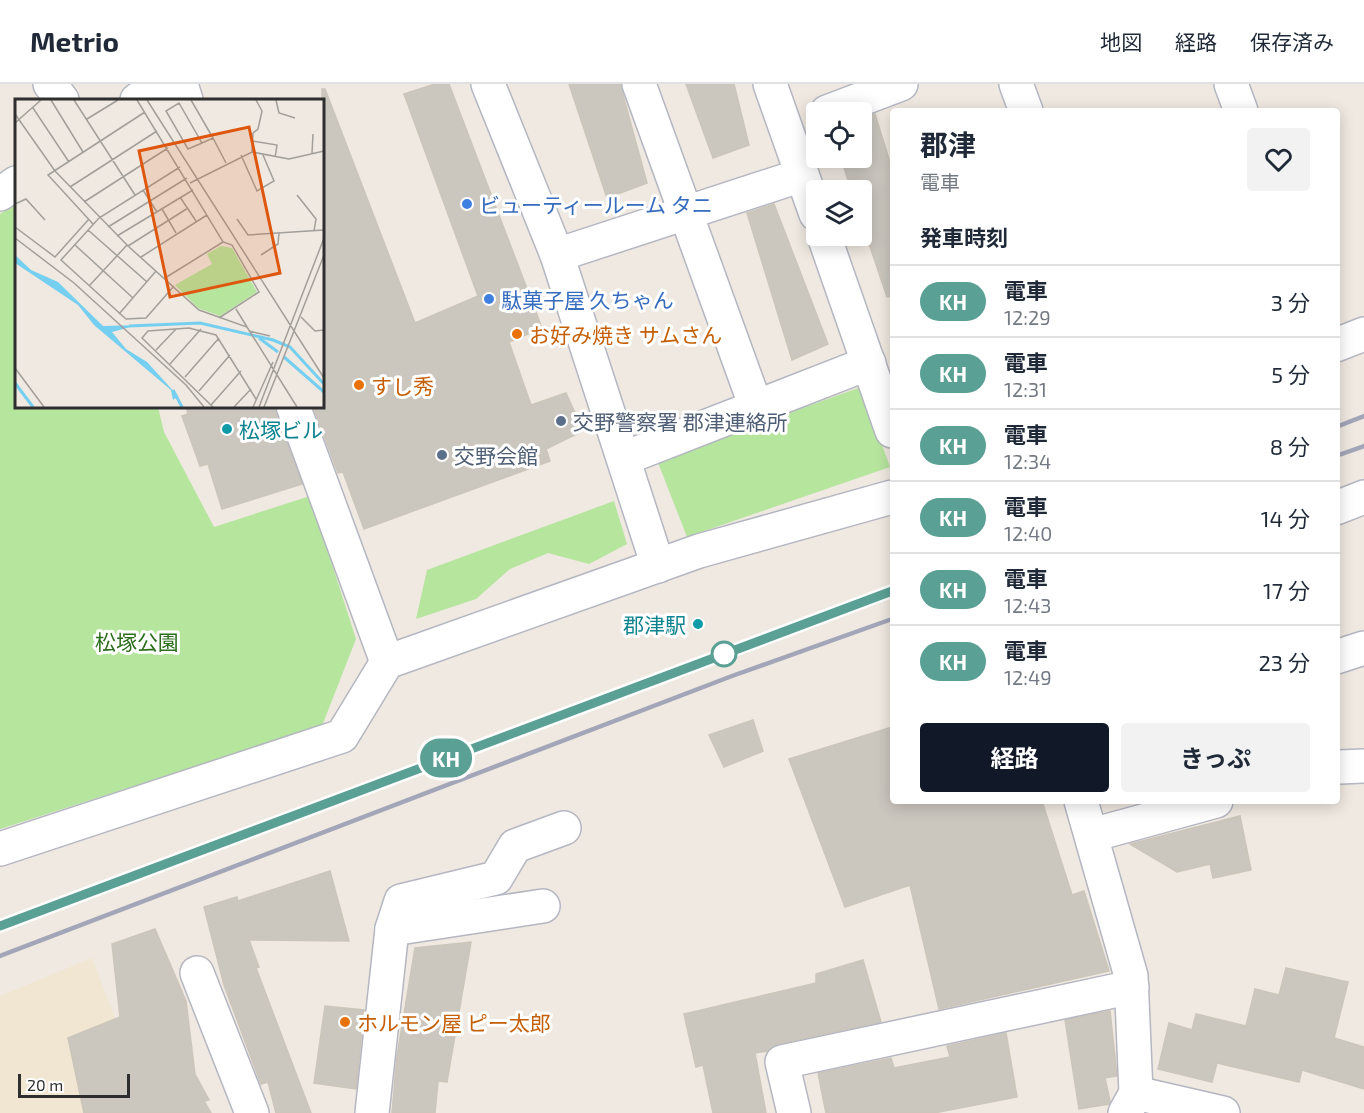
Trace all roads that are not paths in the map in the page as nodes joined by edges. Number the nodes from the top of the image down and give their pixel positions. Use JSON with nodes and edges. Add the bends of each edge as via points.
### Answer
{"nodes":[{"id":1,"x":50,"y":84,"type":"edge"},
{"id":2,"x":160,"y":84,"type":"edge"},
{"id":3,"x":181,"y":84,"type":"edge"},
{"id":4,"x":488,"y":84,"type":"edge"},
{"id":5,"x":639,"y":84,"type":"edge"},
{"id":6,"x":770,"y":84,"type":"edge"},
{"id":7,"x":1017,"y":84,"type":"edge"},
{"id":8,"x":1231,"y":84,"type":"edge"},
{"id":9,"x":896,"y":92,"type":"edge"},
{"id":10,"x":61,"y":99,"type":"edge"},
{"id":11,"x":138,"y":99,"type":"edge"},
{"id":12,"x":186,"y":99,"type":"edge"},
{"id":13,"x":862,"y":102,"type":"edge"},
{"id":14,"x":1025,"y":108,"type":"edge"},
{"id":15,"x":1240,"y":108,"type":"edge"},
{"id":16,"x":806,"y":121,"type":"edge"},
{"id":17,"x":786,"y":128,"type":"junction"},
{"id":18,"x":802,"y":175,"type":"junction"},
{"id":19,"x":15,"y":184,"type":"edge"},
{"id":20,"x":806,"y":186,"type":"edge"},
{"id":21,"x":0,"y":194,"type":"edge"},
{"id":22,"x":687,"y":212,"type":"junction"},
{"id":23,"x":828,"y":246,"type":"edge"},
{"id":24,"x":557,"y":255,"type":"junction"},
{"id":25,"x":1364,"y":334,"type":"edge"},
{"id":26,"x":1340,"y":343,"type":"edge"},
{"id":27,"x":869,"y":363,"type":"junction"},
{"id":28,"x":756,"y":407,"type":"junction"},
{"id":29,"x":294,"y":408,"type":"edge"},
{"id":30,"x":890,"y":425,"type":"edge"},
{"id":31,"x":625,"y":458,"type":"junction"},
{"id":32,"x":890,"y":498,"type":"edge"},
{"id":33,"x":1364,"y":498,"type":"edge"},
{"id":34,"x":1340,"y":507,"type":"edge"},
{"id":35,"x":658,"y":566,"type":"junction"},
{"id":36,"x":1364,"y":648,"type":"edge"},
{"id":37,"x":1340,"y":656,"type":"edge"},
{"id":38,"x":387,"y":662,"type":"junction"},
{"id":39,"x":1082,"y":804,"type":"edge"},
{"id":40,"x":1205,"y":804,"type":"edge"},
{"id":41,"x":564,"y":828,"type":"dead end"},
{"id":42,"x":1092,"y":835,"type":"junction"},
{"id":43,"x":0,"y":849,"type":"edge"},
{"id":44,"x":543,"y":906,"type":"dead end"},
{"id":45,"x":392,"y":929,"type":"junction"},
{"id":46,"x":197,"y":973,"type":"dead end"},
{"id":47,"x":1132,"y":987,"type":"junction"},
{"id":48,"x":1131,"y":1103,"type":"edge"},
{"id":49,"x":252,"y":1113,"type":"edge"},
{"id":50,"x":372,"y":1113,"type":"edge"},
{"id":51,"x":794,"y":1113,"type":"edge"},
{"id":52,"x":1223,"y":1113,"type":"edge"}],
"edges":[{"from":1,"to":10,"type":"street"},
{"from":2,"to":11,"type":"street"},
{"from":3,"to":12,"type":"street"},
{"from":4,"to":24,"type":"street"},
{"from":5,"to":22,"type":"street"},
{"from":6,"to":17,"type":"street"},
{"from":7,"to":14,"type":"street"},
{"from":8,"to":15,"type":"street"},
{"from":9,"to":13,"type":"street"},
{"from":16,"to":17,"type":"street"},
{"from":17,"to":18,"type":"street"},
{"from":18,"to":20,"type":"street"},
{"from":18,"to":22,"type":"street"},
{"from":19,"to":21,"type":"street"},
{"from":22,"to":24,"type":"street"},
{"from":22,"to":28,"type":"street"},
{"from":23,"to":27,"type":"street"},
{"from":24,"to":31,"type":"street"},
{"from":25,"to":26,"type":"street"},
{"from":27,"to":28,"type":"street"},
{"from":27,"to":30,"type":"street"},
{"from":28,"to":31,"type":"street"},
{"from":29,"to":38,"type":"street"},
{"from":31,"to":35,"type":"street"},
{"from":32,"to":35,"type":"street"},
{"from":33,"to":34,"type":"street"},
{"from":35,"to":38,"type":"street"},
{"from":36,"to":37,"type":"street"},
{"from":38,"to":43,"type":"street","via":[[342,736]]},
{"from":39,"to":42,"type":"street"},
{"from":40,"to":42,"type":"street"},
{"from":41,"to":45,"type":"street","via":[[515,846],[496,878],[401,901]]},
{"from":42,"to":47,"type":"street"},
{"from":44,"to":45,"type":"street"},
{"from":45,"to":50,"type":"street"},
{"from":46,"to":49,"type":"street"},
{"from":47,"to":48,"type":"street"},
{"from":47,"to":51,"type":"street","via":[[782,1062]]},
{"from":48,"to":52,"type":"street"}]}
